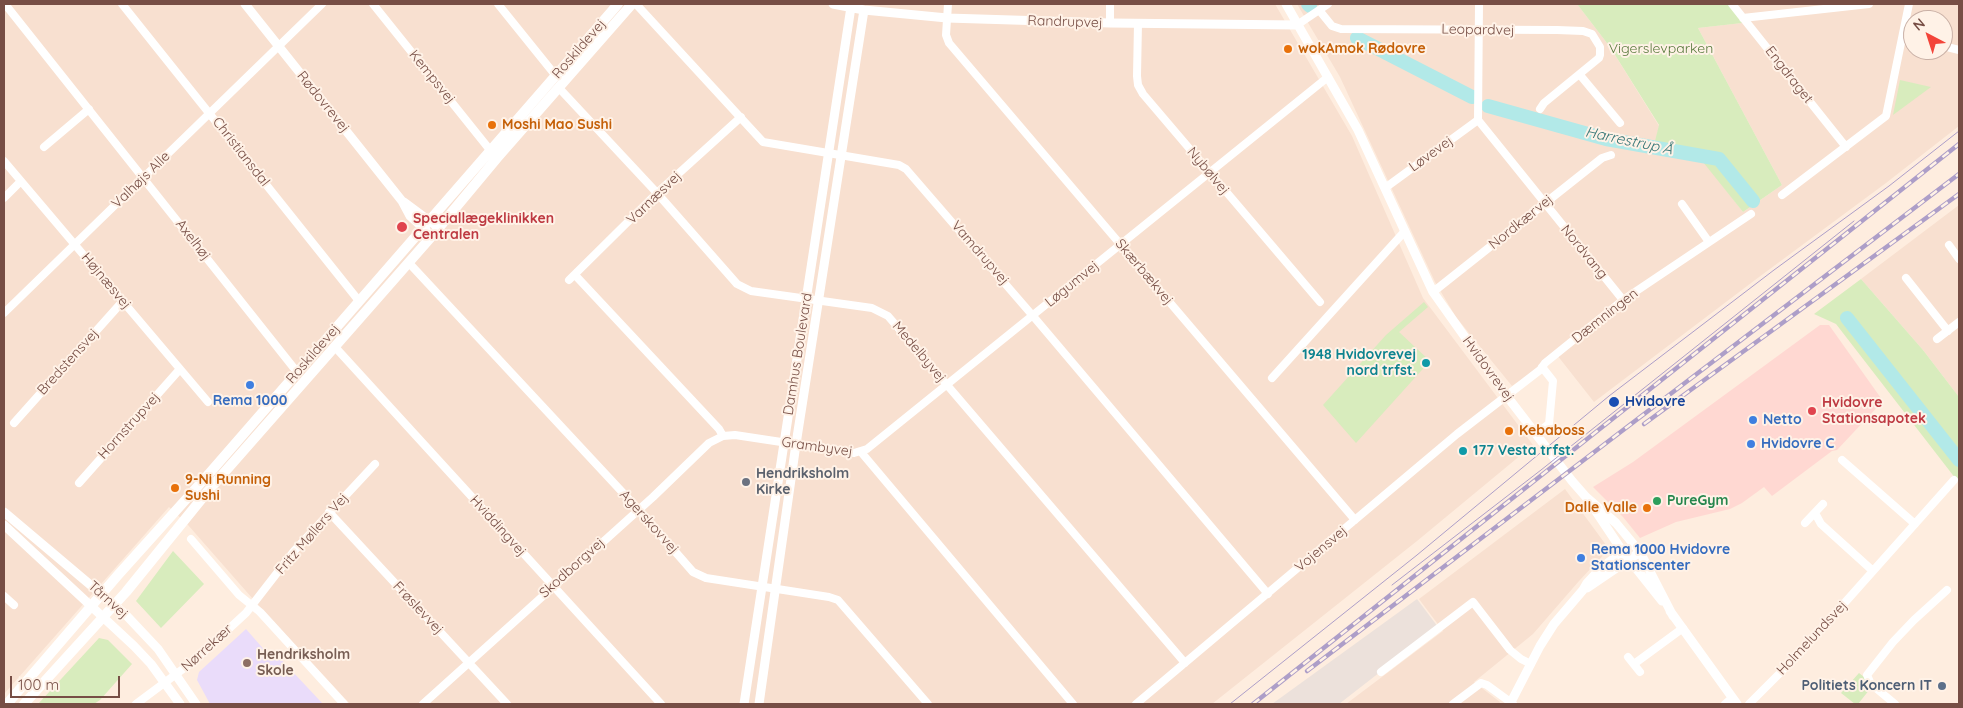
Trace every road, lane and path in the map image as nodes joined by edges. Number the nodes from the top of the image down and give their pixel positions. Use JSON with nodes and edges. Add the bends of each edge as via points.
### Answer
{"nodes":[{"id":1,"x":5,"y":4,"type":"edge"},
{"id":2,"x":122,"y":4,"type":"edge"},
{"id":3,"x":245,"y":4,"type":"edge"},
{"id":4,"x":322,"y":4,"type":"edge"},
{"id":5,"x":373,"y":4,"type":"edge"},
{"id":6,"x":498,"y":4,"type":"edge"},
{"id":7,"x":618,"y":4,"type":"edge"},
{"id":8,"x":632,"y":4,"type":"edge"},
{"id":9,"x":636,"y":4,"type":"edge"},
{"id":10,"x":834,"y":4,"type":"edge"},
{"id":11,"x":948,"y":4,"type":"edge"},
{"id":12,"x":1110,"y":4,"type":"edge"},
{"id":13,"x":1286,"y":4,"type":"edge"},
{"id":14,"x":1328,"y":4,"type":"edge"},
{"id":15,"x":1479,"y":4,"type":"edge"},
{"id":16,"x":1732,"y":4,"type":"edge"},
{"id":17,"x":1869,"y":4,"type":"edge"},
{"id":18,"x":852,"y":6,"type":"edge"},
{"id":19,"x":1831,"y":6,"type":"edge"},
{"id":20,"x":865,"y":7,"type":"edge"},
{"id":21,"x":1320,"y":10,"type":"junction"},
{"id":22,"x":947,"y":18,"type":"junction"},
{"id":23,"x":1743,"y":18,"type":"junction"},
{"id":24,"x":1110,"y":23,"type":"junction"},
{"id":25,"x":1138,"y":23,"type":"junction"},
{"id":26,"x":1298,"y":25,"type":"junction"},
{"id":27,"x":1479,"y":30,"type":"junction"},
{"id":28,"x":1903,"y":38,"type":"edge"},
{"id":29,"x":278,"y":46,"type":"junction"},
{"id":30,"x":1580,"y":75,"type":"junction"},
{"id":31,"x":556,"y":76,"type":"junction"},
{"id":32,"x":1328,"y":77,"type":"junction"},
{"id":33,"x":559,"y":88,"type":"junction"},
{"id":34,"x":89,"y":109,"type":"junction"},
{"id":35,"x":1540,"y":109,"type":"dead end"},
{"id":36,"x":210,"y":114,"type":"junction"},
{"id":37,"x":741,"y":118,"type":"junction"},
{"id":38,"x":1478,"y":120,"type":"junction"},
{"id":39,"x":1620,"y":123,"type":"dead end"},
{"id":40,"x":44,"y":147,"type":"dead end"},
{"id":41,"x":1846,"y":147,"type":"junction"},
{"id":42,"x":490,"y":150,"type":"junction"},
{"id":43,"x":829,"y":152,"type":"junction"},
{"id":44,"x":1612,"y":155,"type":"dead end"},
{"id":45,"x":842,"y":156,"type":"junction"},
{"id":46,"x":4,"y":161,"type":"edge"},
{"id":47,"x":1210,"y":172,"type":"junction"},
{"id":48,"x":144,"y":178,"type":"junction"},
{"id":49,"x":21,"y":181,"type":"junction"},
{"id":50,"x":1384,"y":188,"type":"junction"},
{"id":51,"x":657,"y":193,"type":"junction"},
{"id":52,"x":1782,"y":195,"type":"dead end"},
{"id":53,"x":4,"y":198,"type":"edge"},
{"id":54,"x":1545,"y":203,"type":"junction"},
{"id":55,"x":1682,"y":204,"type":"dead end"},
{"id":56,"x":1751,"y":214,"type":"dead end"},
{"id":57,"x":426,"y":224,"type":"junction"},
{"id":58,"x":1404,"y":231,"type":"junction"},
{"id":59,"x":436,"y":232,"type":"junction"},
{"id":60,"x":1709,"y":242,"type":"junction"},
{"id":61,"x":74,"y":244,"type":"junction"},
{"id":62,"x":1120,"y":245,"type":"junction"},
{"id":63,"x":1949,"y":245,"type":"dead end"},
{"id":64,"x":1959,"y":259,"type":"edge"},
{"id":65,"x":409,"y":263,"type":"junction"},
{"id":66,"x":1906,"y":278,"type":"dead end"},
{"id":67,"x":1433,"y":292,"type":"junction"},
{"id":68,"x":806,"y":298,"type":"junction"},
{"id":69,"x":819,"y":300,"type":"junction"},
{"id":70,"x":1623,"y":300,"type":"junction"},
{"id":71,"x":359,"y":301,"type":"junction"},
{"id":72,"x":122,"y":302,"type":"junction"},
{"id":73,"x":1320,"y":302,"type":"dead end"},
{"id":74,"x":4,"y":313,"type":"edge"},
{"id":75,"x":1033,"y":316,"type":"junction"},
{"id":76,"x":1959,"y":322,"type":"edge"},
{"id":77,"x":1948,"y":331,"type":"junction"},
{"id":78,"x":1938,"y":339,"type":"dead end"},
{"id":79,"x":335,"y":347,"type":"junction"},
{"id":80,"x":1542,"y":367,"type":"junction"},
{"id":81,"x":180,"y":369,"type":"junction"},
{"id":82,"x":297,"y":372,"type":"junction"},
{"id":83,"x":1272,"y":378,"type":"dead end"},
{"id":84,"x":947,"y":385,"type":"junction"},
{"id":85,"x":1506,"y":395,"type":"junction"},
{"id":86,"x":208,"y":402,"type":"dead end"},
{"id":87,"x":14,"y":423,"type":"dead end"},
{"id":88,"x":1536,"y":434,"type":"junction"},
{"id":89,"x":723,"y":436,"type":"junction"},
{"id":90,"x":784,"y":443,"type":"junction"},
{"id":91,"x":796,"y":444,"type":"junction"},
{"id":92,"x":861,"y":452,"type":"junction"},
{"id":93,"x":1842,"y":460,"type":"dead end"},
{"id":94,"x":375,"y":464,"type":"dead end"},
{"id":95,"x":1954,"y":480,"type":"dead end"},
{"id":96,"x":79,"y":483,"type":"dead end"},
{"id":97,"x":1586,"y":497,"type":"junction"},
{"id":98,"x":1823,"y":504,"type":"dead end"},
{"id":99,"x":638,"y":509,"type":"junction"},
{"id":100,"x":4,"y":512,"type":"edge"},
{"id":101,"x":329,"y":512,"type":"junction"},
{"id":102,"x":1814,"y":513,"type":"junction"},
{"id":103,"x":1355,"y":520,"type":"junction"},
{"id":104,"x":1805,"y":523,"type":"dead end"},
{"id":105,"x":1915,"y":524,"type":"junction"},
{"id":106,"x":4,"y":525,"type":"edge"},
{"id":107,"x":191,"y":539,"type":"dead end"},
{"id":108,"x":1637,"y":548,"type":"junction"},
{"id":109,"x":1626,"y":556,"type":"junction"},
{"id":110,"x":1873,"y":571,"type":"junction"},
{"id":111,"x":553,"y":586,"type":"junction"},
{"id":112,"x":763,"y":586,"type":"junction"},
{"id":113,"x":775,"y":588,"type":"junction"},
{"id":114,"x":1948,"y":590,"type":"dead end"},
{"id":115,"x":102,"y":594,"type":"junction"},
{"id":116,"x":1268,"y":594,"type":"junction"},
{"id":117,"x":4,"y":596,"type":"edge"},
{"id":118,"x":114,"y":604,"type":"junction"},
{"id":119,"x":14,"y":605,"type":"dead end"},
{"id":120,"x":91,"y":605,"type":"junction"},
{"id":121,"x":251,"y":606,"type":"junction"},
{"id":122,"x":103,"y":616,"type":"junction"},
{"id":123,"x":1673,"y":616,"type":"junction"},
{"id":124,"x":1683,"y":628,"type":"junction"},
{"id":125,"x":1628,"y":657,"type":"dead end"},
{"id":126,"x":470,"y":663,"type":"junction"},
{"id":127,"x":1185,"y":664,"type":"junction"},
{"id":128,"x":1531,"y":664,"type":"junction"},
{"id":129,"x":1634,"y":664,"type":"junction"},
{"id":130,"x":1381,"y":672,"type":"dead end"},
{"id":131,"x":1640,"y":672,"type":"dead end"},
{"id":132,"x":176,"y":675,"type":"junction"},
{"id":133,"x":166,"y":683,"type":"junction"},
{"id":134,"x":1735,"y":701,"type":"edge"},
{"id":135,"x":7,"y":704,"type":"edge"},
{"id":136,"x":24,"y":704,"type":"edge"},
{"id":137,"x":136,"y":704,"type":"edge"},
{"id":138,"x":180,"y":704,"type":"edge"},
{"id":139,"x":196,"y":704,"type":"edge"},
{"id":140,"x":344,"y":704,"type":"edge"},
{"id":141,"x":423,"y":704,"type":"edge"},
{"id":142,"x":507,"y":704,"type":"edge"},
{"id":143,"x":661,"y":704,"type":"edge"},
{"id":144,"x":744,"y":704,"type":"edge"},
{"id":145,"x":759,"y":704,"type":"edge"},
{"id":146,"x":928,"y":704,"type":"edge"},
{"id":147,"x":1073,"y":704,"type":"edge"},
{"id":148,"x":1136,"y":704,"type":"edge"},
{"id":149,"x":1453,"y":704,"type":"edge"},
{"id":150,"x":1511,"y":704,"type":"edge"},
{"id":151,"x":1725,"y":704,"type":"edge"},
{"id":152,"x":1749,"y":704,"type":"edge"},
{"id":153,"x":1895,"y":704,"type":"edge"}],
"edges":[{"from":1,"to":34,"type":"street","name":"Axelhøj"},
{"from":2,"to":36,"type":"street","name":"Christiansdal"},
{"from":3,"to":29,"type":"street","name":"Rødovrevej"},
{"from":4,"to":29,"type":"street","name":"Valhøjs Alle"},
{"from":5,"to":42,"type":"street","name":"Kempsvej"},
{"from":6,"to":31,"type":"street"},
{"from":7,"to":31,"type":"main road","name":"Roskildevej"},
{"from":8,"to":33,"type":"main road","name":"Roskildevej"},
{"from":9,"to":37,"type":"street","name":"Vamdrupvej"},
{"from":10,"to":18,"type":"street","name":"Randrupvej"},
{"from":11,"to":22,"type":"street","name":"Skærbækvej"},
{"from":12,"to":24,"type":"street"},
{"from":13,"to":26,"type":"street","name":"Hvidovrevej"},
{"from":14,"to":21,"type":"street"},
{"from":15,"to":27,"type":"street"},
{"from":16,"to":23,"type":"street","name":"Engdraget"},
{"from":17,"to":19,"type":"street"},
{"from":18,"to":20,"type":"street","name":"Randrupvej"},
{"from":18,"to":43,"type":"street","name":"Damhus Boulevard"},
{"from":19,"to":23,"type":"street"},
{"from":20,"to":22,"type":"street","name":"Randrupvej"},
{"from":20,"to":45,"type":"street","name":"Damhus Boulevard"},
{"from":21,"to":26,"type":"street"},
{"from":21,"to":27,"type":"street","name":"Leopardvej","via":[[1337,28]]},
{"from":22,"to":24,"type":"street","name":"Randrupvej"},
{"from":22,"to":62,"type":"street","name":"Skærbækvej","via":[[949,43]]},
{"from":23,"to":41,"type":"street","name":"Engdraget"},
{"from":24,"to":25,"type":"street","name":"Randrupvej"},
{"from":25,"to":26,"type":"street","name":"Randrupvej"},
{"from":25,"to":47,"type":"street","name":"Nybølvej","via":[[1138,85]]},
{"from":26,"to":32,"type":"street","name":"Hvidovrevej"},
{"from":27,"to":30,"type":"street","name":"Leopardvej","via":[[1557,30],[1592,34],[1600,55]]},
{"from":27,"to":38,"type":"street"},
{"from":28,"to":41,"type":"street","via":[[1886,116]]},
{"from":29,"to":36,"type":"street","name":"Valhøjs Alle"},
{"from":29,"to":57,"type":"street","name":"Rødovrevej","via":[[402,200],[410,216]]},
{"from":30,"to":35,"type":"street","name":"Leopardvej"},
{"from":30,"to":39,"type":"street"},
{"from":31,"to":42,"type":"main road","name":"Roskildevej"},
{"from":32,"to":47,"type":"street","name":"Løgumvej"},
{"from":32,"to":50,"type":"street","name":"Hvidovrevej","via":[[1358,130]]},
{"from":33,"to":51,"type":"street","name":"Medelbyvej"},
{"from":33,"to":59,"type":"main road","name":"Roskildevej"},
{"from":34,"to":40,"type":"street"},
{"from":34,"to":48,"type":"street","name":"Axelhøj"},
{"from":36,"to":48,"type":"street","name":"Valhøjs Alle"},
{"from":36,"to":71,"type":"street","name":"Christiansdal"},
{"from":37,"to":43,"type":"street","name":"Vamdrupvej","via":[[766,143]]},
{"from":37,"to":51,"type":"street","name":"Varnæsvej"},
{"from":38,"to":50,"type":"street","name":"Løvevej"},
{"from":38,"to":54,"type":"street","name":"Nordvang"},
{"from":41,"to":52,"type":"street"},
{"from":42,"to":57,"type":"main road","name":"Roskildevej"},
{"from":43,"to":45,"type":"street","name":"Vamdrupvej"},
{"from":43,"to":68,"type":"street","name":"Damhus Boulevard"},
{"from":44,"to":54,"type":"street","name":"Nordkærvej","via":[[1602,158]]},
{"from":45,"to":69,"type":"street","name":"Damhus Boulevard"},
{"from":45,"to":75,"type":"street","name":"Vamdrupvej","via":[[906,168]]},
{"from":46,"to":49,"type":"street","name":"Højnæsvej"},
{"from":47,"to":62,"type":"street","name":"Løgumvej"},
{"from":47,"to":73,"type":"street","name":"Nybølvej"},
{"from":48,"to":61,"type":"street","name":"Valhøjs Alle"},
{"from":48,"to":82,"type":"street","name":"Axelhøj"},
{"from":49,"to":53,"type":"street"},
{"from":49,"to":61,"type":"street","name":"Højnæsvej"},
{"from":50,"to":58,"type":"street","name":"Hvidovrevej"},
{"from":51,"to":68,"type":"street","name":"Medelbyvej","via":[[737,284],[751,291]]},
{"from":51,"to":89,"type":"street","name":"Varnæsvej","via":[[572,278]]},
{"from":54,"to":67,"type":"street","name":"Nordkærvej"},
{"from":54,"to":70,"type":"street","name":"Nordvang"},
{"from":55,"to":60,"type":"street"},
{"from":56,"to":60,"type":"street","name":"Dæmningen"},
{"from":57,"to":59,"type":"street","name":"Rødovrevej"},
{"from":57,"to":71,"type":"main road","name":"Roskildevej"},
{"from":58,"to":67,"type":"street","name":"Hvidovrevej"},
{"from":58,"to":83,"type":"street"},
{"from":59,"to":65,"type":"main road","name":"Roskildevej"},
{"from":60,"to":70,"type":"street","name":"Dæmningen"},
{"from":61,"to":72,"type":"street","name":"Højnæsvej"},
{"from":61,"to":74,"type":"street","name":"Valhøjs Alle"},
{"from":62,"to":75,"type":"street","name":"Løgumvej"},
{"from":62,"to":103,"type":"street","name":"Skærbækvej"},
{"from":63,"to":64,"type":"street"},
{"from":65,"to":79,"type":"main road","name":"Roskildevej"},
{"from":65,"to":99,"type":"street","name":"Agerskovvej"},
{"from":66,"to":77,"type":"street"},
{"from":67,"to":85,"type":"street","name":"Hvidovrevej"},
{"from":68,"to":69,"type":"street","name":"Medelbyvej"},
{"from":68,"to":90,"type":"street","name":"Damhus Boulevard"},
{"from":69,"to":84,"type":"street","name":"Medelbyvej","via":[[884,312]]},
{"from":69,"to":91,"type":"street","name":"Damhus Boulevard"},
{"from":70,"to":80,"type":"street","name":"Dæmningen"},
{"from":71,"to":82,"type":"main road","name":"Roskildevej"},
{"from":72,"to":81,"type":"street","name":"Højnæsvej"},
{"from":72,"to":87,"type":"street","name":"Bredstensvej"},
{"from":75,"to":84,"type":"street","name":"Løgumvej"},
{"from":75,"to":116,"type":"street","name":"Vamdrupvej"},
{"from":76,"to":77,"type":"street"},
{"from":77,"to":78,"type":"street"},
{"from":79,"to":111,"type":"street","name":"Hviddingvej"},
{"from":79,"to":118,"type":"main road","name":"Roskildevej"},
{"from":80,"to":85,"type":"street","name":"Dæmningen"},
{"from":80,"to":88,"type":"street","via":[[1554,381],[1549,424]]},
{"from":81,"to":86,"type":"street","name":"Højnæsvej"},
{"from":81,"to":96,"type":"street","name":"Hornstrupvej"},
{"from":82,"to":115,"type":"main road","name":"Roskildevej"},
{"from":84,"to":92,"type":"street","name":"Løgumvej"},
{"from":84,"to":127,"type":"street","name":"Medelbyvej"},
{"from":85,"to":88,"type":"street","name":"Hvidovrevej"},
{"from":85,"to":103,"type":"street","name":"Vojensvej"},
{"from":88,"to":97,"type":"street","name":"Hvidovrevej"},
{"from":89,"to":90,"type":"street","name":"Grambyvej"},
{"from":89,"to":99,"type":"street","name":"Skodborgvej","via":[[705,446]]},
{"from":90,"to":91,"type":"street","name":"Grambyvej"},
{"from":90,"to":112,"type":"street","name":"Damhus Boulevard"},
{"from":91,"to":92,"type":"street","name":"Grambyvej"},
{"from":91,"to":113,"type":"street","name":"Damhus Boulevard"},
{"from":92,"to":147,"type":"street","name":"Grambyvej"},
{"from":93,"to":105,"type":"street"},
{"from":94,"to":101,"type":"street","name":"Fritz Møllers Vej"},
{"from":95,"to":105,"type":"street","name":"Holmelundsvej"},
{"from":97,"to":108,"type":"street","name":"Hvidovrevej","via":[[1616,523]]},
{"from":97,"to":109,"type":"street","name":"Hvidovrevej"},
{"from":98,"to":102,"type":"street"},
{"from":99,"to":111,"type":"street","name":"Skodborgvej"},
{"from":99,"to":112,"type":"street","name":"Agerskovvej","via":[[698,576]]},
{"from":100,"to":115,"type":"street","name":"Tårnvej"},
{"from":101,"to":121,"type":"street","name":"Fritz Møllers Vej"},
{"from":101,"to":126,"type":"street","name":"Frøslevvej"},
{"from":102,"to":104,"type":"street"},
{"from":102,"to":110,"type":"street","via":[[1821,524]]},
{"from":103,"to":116,"type":"street","name":"Vojensvej"},
{"from":105,"to":110,"type":"street","name":"Holmelundsvej"},
{"from":106,"to":120,"type":"street","name":"Tårnvej"},
{"from":107,"to":121,"type":"street"},
{"from":108,"to":109,"type":"street"},
{"from":108,"to":123,"type":"street","name":"Hvidovrevej"},
{"from":109,"to":123,"type":"street","name":"Hvidovrevej"},
{"from":109,"to":128,"type":"street","via":[[1601,568],[1587,582],[1545,637]]},
{"from":110,"to":152,"type":"street","name":"Holmelundsvej"},
{"from":111,"to":126,"type":"street","name":"Skodborgvej"},
{"from":111,"to":143,"type":"street","name":"Hviddingvej"},
{"from":112,"to":113,"type":"street","name":"Agerskovvej"},
{"from":112,"to":144,"type":"street","name":"Damhus Boulevard"},
{"from":113,"to":145,"type":"street","name":"Damhus Boulevard"},
{"from":113,"to":146,"type":"street","name":"Agerskovvej","via":[[838,600]]},
{"from":114,"to":153,"type":"street","via":[[1892,642],[1867,675],[1871,684]]},
{"from":115,"to":118,"type":"street","name":"Tårnvej"},
{"from":115,"to":120,"type":"main road","name":"Roskildevej"},
{"from":116,"to":127,"type":"street","name":"Vojensvej"},
{"from":117,"to":119,"type":"street"},
{"from":118,"to":122,"type":"main road","name":"Roskildevej"},
{"from":118,"to":132,"type":"street","name":"Tårnvej","via":[[158,649]]},
{"from":120,"to":122,"type":"street","name":"Tårnvej"},
{"from":120,"to":135,"type":"main road","name":"Roskildevej"},
{"from":121,"to":132,"type":"street","name":"Nørrekær"},
{"from":121,"to":140,"type":"street"},
{"from":122,"to":133,"type":"street","name":"Tårnvej"},
{"from":122,"to":136,"type":"main road","name":"Roskildevej"},
{"from":123,"to":124,"type":"street","name":"Hvidovrevej"},
{"from":124,"to":129,"type":"street"},
{"from":124,"to":134,"type":"street","name":"Hvidovrevej"},
{"from":125,"to":129,"type":"street"},
{"from":126,"to":141,"type":"street","name":"Skodborgvej"},
{"from":126,"to":142,"type":"street","name":"Frøslevvej"},
{"from":127,"to":148,"type":"street","name":"Vojensvej"},
{"from":128,"to":130,"type":"street","via":[[1510,650],[1473,602]]},
{"from":128,"to":150,"type":"street"},
{"from":129,"to":131,"type":"street"},
{"from":132,"to":133,"type":"street","name":"Nørrekær"},
{"from":132,"to":139,"type":"street","name":"Tårnvej"},
{"from":133,"to":137,"type":"street","name":"Nørrekær"},
{"from":133,"to":138,"type":"street","name":"Tårnvej"},
{"from":134,"to":151,"type":"street"},
{"from":149,"to":150,"type":"street","via":[[1481,683]]}]}
